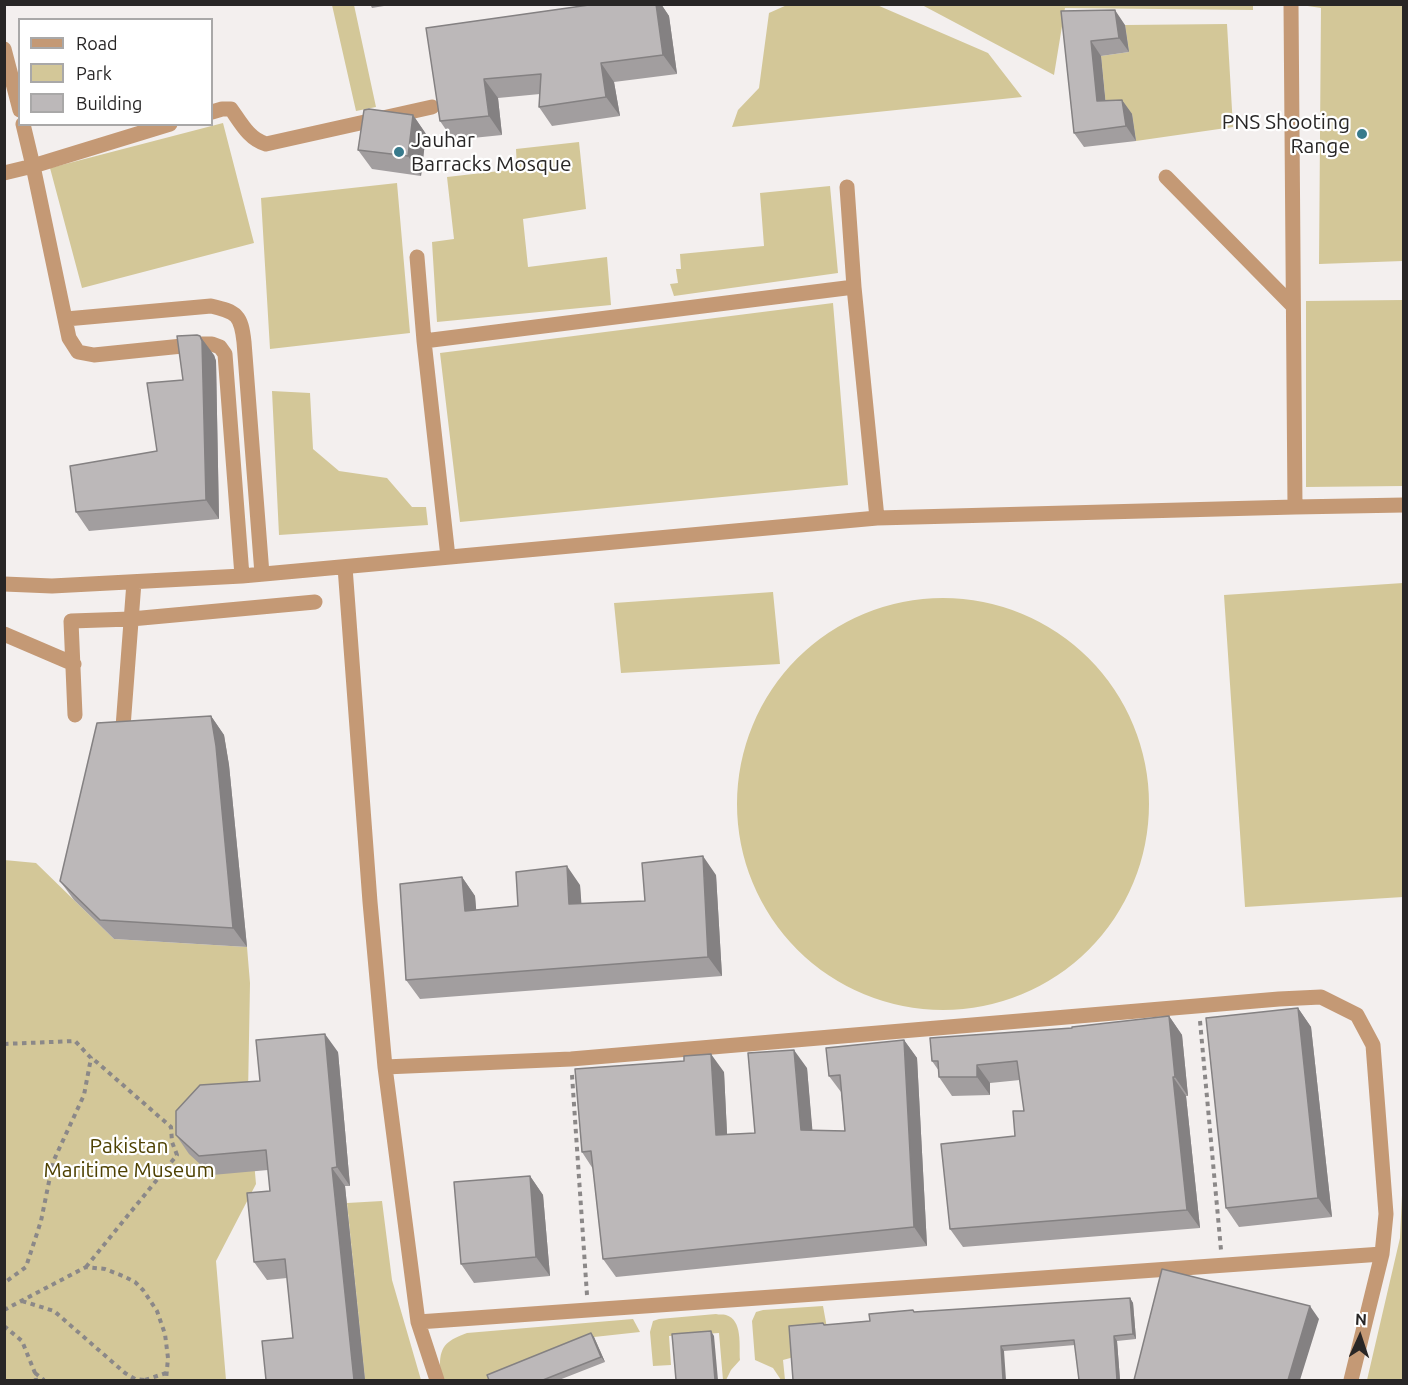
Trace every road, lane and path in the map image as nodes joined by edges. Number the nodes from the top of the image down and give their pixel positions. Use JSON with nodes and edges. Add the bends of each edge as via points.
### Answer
{"nodes":[{"id":1,"x":1291,"y":4,"type":"edge"},
{"id":2,"x":4,"y":50,"type":"edge"},
{"id":3,"x":18,"y":102,"type":"edge"},
{"id":4,"x":432,"y":107,"type":"edge"},
{"id":5,"x":213,"y":112,"type":"edge"},
{"id":6,"x":23,"y":126,"type":"edge"},
{"id":7,"x":163,"y":126,"type":"edge"},
{"id":8,"x":33,"y":166,"type":"junction"},
{"id":9,"x":4,"y":173,"type":"edge"},
{"id":10,"x":1166,"y":177,"type":"dead end"},
{"id":11,"x":847,"y":187,"type":"dead end"},
{"id":12,"x":417,"y":257,"type":"dead end"},
{"id":13,"x":854,"y":287,"type":"junction"},
{"id":14,"x":1293,"y":306,"type":"junction"},
{"id":15,"x":66,"y":319,"type":"junction"},
{"id":16,"x":424,"y":341,"type":"junction"},
{"id":17,"x":1404,"y":505,"type":"edge"},
{"id":18,"x":1295,"y":507,"type":"junction"},
{"id":19,"x":877,"y":518,"type":"junction"},
{"id":20,"x":448,"y":557,"type":"junction"},
{"id":21,"x":345,"y":567,"type":"junction"},
{"id":22,"x":262,"y":574,"type":"junction"},
{"id":23,"x":242,"y":576,"type":"junction"},
{"id":24,"x":134,"y":582,"type":"junction"},
{"id":25,"x":4,"y":584,"type":"edge"},
{"id":26,"x":315,"y":602,"type":"dead end"},
{"id":27,"x":131,"y":619,"type":"junction"},
{"id":28,"x":4,"y":634,"type":"edge"},
{"id":29,"x":74,"y":664,"type":"junction"},
{"id":30,"x":75,"y":715,"type":"dead end"},
{"id":31,"x":123,"y":727,"type":"edge"},
{"id":32,"x":1199,"y":1006,"type":"junction"},
{"id":33,"x":4,"y":1044,"type":"edge"},
{"id":34,"x":91,"y":1058,"type":"junction"},
{"id":35,"x":571,"y":1059,"type":"junction"},
{"id":36,"x":385,"y":1067,"type":"junction"},
{"id":37,"x":1382,"y":1254,"type":"junction"},
{"id":38,"x":1223,"y":1266,"type":"junction"},
{"id":39,"x":86,"y":1267,"type":"junction"},
{"id":40,"x":4,"y":1283,"type":"edge"},
{"id":41,"x":21,"y":1301,"type":"junction"},
{"id":42,"x":4,"y":1310,"type":"edge"},
{"id":43,"x":588,"y":1310,"type":"junction"},
{"id":44,"x":418,"y":1322,"type":"junction"},
{"id":45,"x":4,"y":1326,"type":"edge"},
{"id":46,"x":35,"y":1373,"type":"junction"},
{"id":47,"x":166,"y":1373,"type":"junction"},
{"id":48,"x":36,"y":1380,"type":"edge"},
{"id":49,"x":44,"y":1380,"type":"edge"},
{"id":50,"x":145,"y":1380,"type":"edge"},
{"id":51,"x":166,"y":1380,"type":"edge"},
{"id":52,"x":437,"y":1380,"type":"edge"},
{"id":53,"x":1351,"y":1380,"type":"edge"}],
"edges":[{"from":1,"to":14,"type":"street"},
{"from":2,"to":3,"type":"street"},
{"from":4,"to":5,"type":"street","via":[[267,144],[249,134],[231,109]]},
{"from":6,"to":8,"type":"street"},
{"from":7,"to":8,"type":"street"},
{"from":8,"to":9,"type":"street"},
{"from":8,"to":15,"type":"street"},
{"from":10,"to":14,"type":"street"},
{"from":11,"to":13,"type":"street"},
{"from":12,"to":16,"type":"street"},
{"from":13,"to":16,"type":"street"},
{"from":13,"to":19,"type":"street"},
{"from":14,"to":18,"type":"street"},
{"from":15,"to":22,"type":"street","via":[[211,306],[237,315],[244,342]]},
{"from":15,"to":23,"type":"street","via":[[69,338],[78,352],[94,355],[212,344],[225,354]]},
{"from":16,"to":20,"type":"street"},
{"from":17,"to":18,"type":"street"},
{"from":18,"to":19,"type":"street"},
{"from":19,"to":20,"type":"street"},
{"from":20,"to":21,"type":"street"},
{"from":21,"to":22,"type":"street"},
{"from":21,"to":36,"type":"street"},
{"from":22,"to":23,"type":"street"},
{"from":23,"to":24,"type":"street"},
{"from":24,"to":25,"type":"street"},
{"from":24,"to":27,"type":"street"},
{"from":26,"to":27,"type":"street"},
{"from":27,"to":29,"type":"street","via":[[71,621]]},
{"from":27,"to":31,"type":"street"},
{"from":28,"to":29,"type":"street"},
{"from":29,"to":30,"type":"street"},
{"from":32,"to":35,"type":"street"},
{"from":32,"to":37,"type":"street","via":[[1321,997],[1357,1015],[1373,1045],[1386,1214]]},
{"from":32,"to":38,"type":"path"},
{"from":33,"to":34,"type":"path","via":[[75,1041]]},
{"from":34,"to":39,"type":"path","via":[[171,1127],[177,1155]]},
{"from":34,"to":40,"type":"path","via":[[84,1095],[54,1162],[26,1267]]},
{"from":35,"to":36,"type":"street"},
{"from":35,"to":43,"type":"path"},
{"from":36,"to":44,"type":"street"},
{"from":37,"to":38,"type":"street"},
{"from":37,"to":53,"type":"street"},
{"from":38,"to":43,"type":"street"},
{"from":39,"to":41,"type":"path"},
{"from":39,"to":47,"type":"path","via":[[123,1276],[143,1290],[157,1311],[165,1334]]},
{"from":41,"to":42,"type":"path"},
{"from":41,"to":50,"type":"path","via":[[54,1311],[125,1373]]},
{"from":43,"to":44,"type":"street"},
{"from":44,"to":52,"type":"street"},
{"from":45,"to":46,"type":"path","via":[[22,1341]]},
{"from":46,"to":48,"type":"path"},
{"from":46,"to":49,"type":"path"},
{"from":47,"to":50,"type":"path"},
{"from":47,"to":51,"type":"path"}]}
